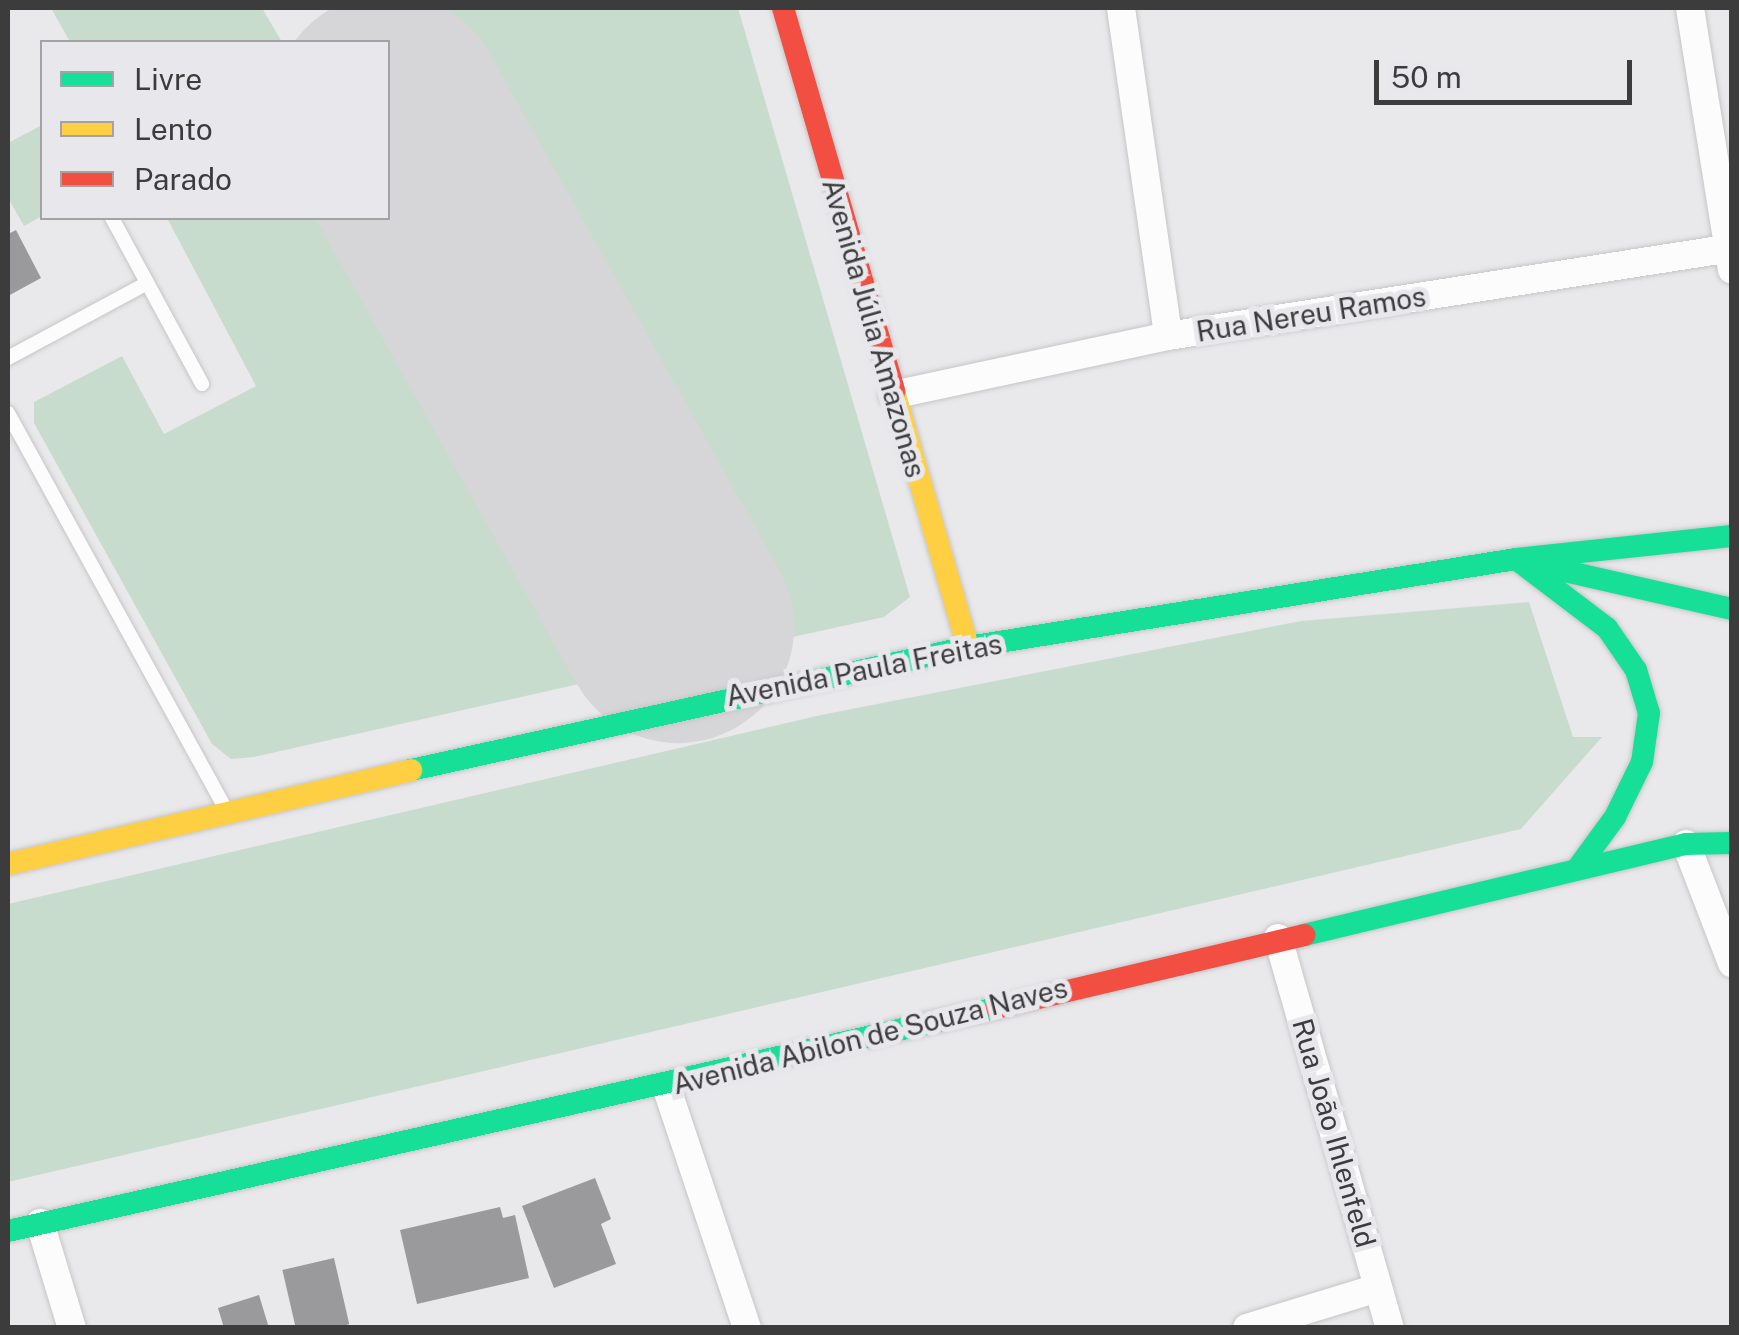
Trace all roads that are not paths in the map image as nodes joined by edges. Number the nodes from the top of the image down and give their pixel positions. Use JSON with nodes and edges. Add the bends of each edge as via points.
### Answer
{"nodes":[{"id":1,"x":783,"y":8,"type":"edge"},
{"id":2,"x":1122,"y":8,"type":"edge"},
{"id":3,"x":1690,"y":8,"type":"edge"},
{"id":4,"x":113,"y":220,"type":"edge"},
{"id":5,"x":1730,"y":255,"type":"edge"},
{"id":6,"x":147,"y":284,"type":"junction"},
{"id":7,"x":1168,"y":336,"type":"junction"},
{"id":8,"x":8,"y":358,"type":"edge"},
{"id":9,"x":202,"y":384,"type":"dead end"},
{"id":10,"x":892,"y":395,"type":"junction"},
{"id":11,"x":8,"y":413,"type":"edge"},
{"id":12,"x":1732,"y":536,"type":"edge"},
{"id":13,"x":1516,"y":559,"type":"junction"},
{"id":14,"x":1732,"y":610,"type":"edge"},
{"id":15,"x":968,"y":647,"type":"junction"},
{"id":16,"x":230,"y":814,"type":"junction"},
{"id":17,"x":1732,"y":843,"type":"edge"},
{"id":18,"x":1686,"y":844,"type":"junction"},
{"id":19,"x":8,"y":864,"type":"edge"},
{"id":20,"x":1577,"y":869,"type":"junction"},
{"id":21,"x":1278,"y":938,"type":"junction"},
{"id":22,"x":1732,"y":963,"type":"edge"},
{"id":23,"x":666,"y":1086,"type":"junction"},
{"id":24,"x":40,"y":1223,"type":"junction"},
{"id":25,"x":8,"y":1230,"type":"edge"},
{"id":26,"x":1378,"y":1288,"type":"junction"},
{"id":27,"x":72,"y":1328,"type":"edge"},
{"id":28,"x":747,"y":1328,"type":"edge"},
{"id":29,"x":1248,"y":1328,"type":"edge"},
{"id":30,"x":1390,"y":1328,"type":"edge"}],
"edges":[{"from":1,"to":10,"type":"main road","name":"Avenida Júlia Amazonas"},
{"from":2,"to":7,"type":"street"},
{"from":3,"to":5,"type":"street"},
{"from":4,"to":6,"type":"lane"},
{"from":5,"to":7,"type":"street","name":"Rua Nereu Ramos"},
{"from":6,"to":8,"type":"lane"},
{"from":6,"to":9,"type":"lane"},
{"from":7,"to":10,"type":"street","name":"Rua Nereu Ramos"},
{"from":10,"to":15,"type":"main road","name":"Avenida Júlia Amazonas"},
{"from":11,"to":16,"type":"lane"},
{"from":12,"to":13,"type":"main road","name":"Avenida Paula Freitas"},
{"from":13,"to":14,"type":"main road"},
{"from":13,"to":15,"type":"main road","name":"Avenida Paula Freitas"},
{"from":13,"to":20,"type":"main road","via":[[1607,628],[1636,670],[1649,714],[1642,762],[1615,817]]},
{"from":15,"to":16,"type":"main road","name":"Avenida Paula Freitas","via":[[680,707]]},
{"from":16,"to":19,"type":"main road","name":"Avenida Paula Freitas"},
{"from":17,"to":18,"type":"main road","name":"Avenida Abilon de Souza Naves"},
{"from":18,"to":20,"type":"main road","name":"Avenida Abilon de Souza Naves"},
{"from":18,"to":22,"type":"street"},
{"from":20,"to":21,"type":"main road","name":"Avenida Abilon de Souza Naves"},
{"from":21,"to":23,"type":"main road","name":"Avenida Abilon de Souza Naves"},
{"from":21,"to":26,"type":"street","name":"Rua João Ihlenfeld"},
{"from":23,"to":24,"type":"main road","name":"Avenida Abilon de Souza Naves"},
{"from":23,"to":28,"type":"street"},
{"from":24,"to":25,"type":"main road","name":"Avenida Abilon de Souza Naves"},
{"from":24,"to":27,"type":"street"},
{"from":26,"to":29,"type":"street"},
{"from":26,"to":30,"type":"street","name":"Rua João Ihlenfeld"}]}
